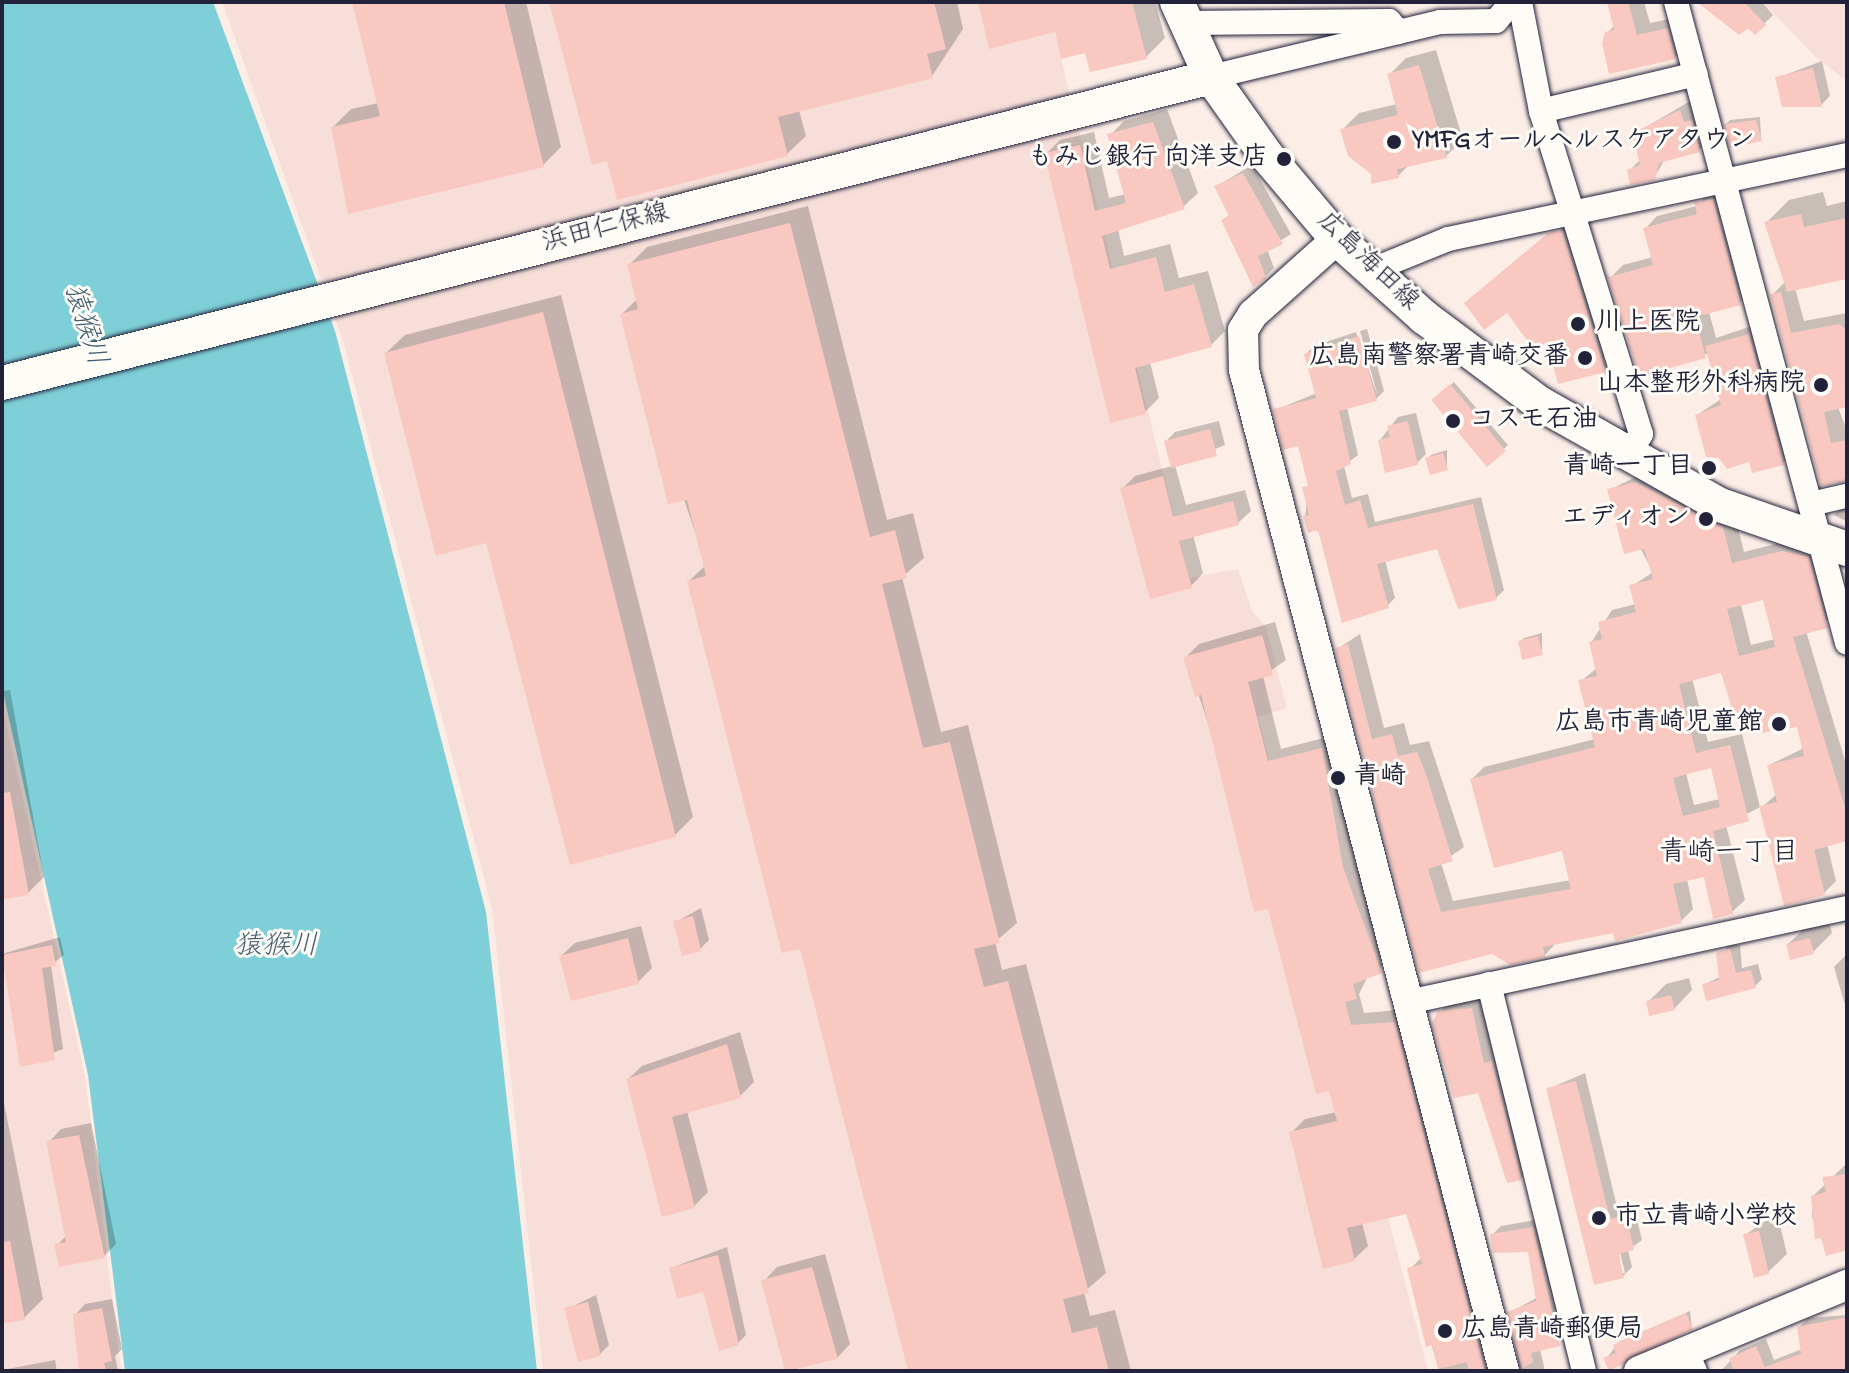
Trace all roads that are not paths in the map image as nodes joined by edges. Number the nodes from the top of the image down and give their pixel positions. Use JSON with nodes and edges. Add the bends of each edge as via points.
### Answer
{"nodes":[{"id":1,"x":1512,"y":2,"type":"edge"},
{"id":2,"x":1520,"y":2,"type":"edge"},
{"id":3,"x":1676,"y":2,"type":"edge"},
{"id":4,"x":1310,"y":11,"type":"edge"},
{"id":5,"x":1182,"y":12,"type":"edge"},
{"id":6,"x":1399,"y":32,"type":"junction"},
{"id":7,"x":1696,"y":74,"type":"junction"},
{"id":8,"x":1211,"y":77,"type":"junction"},
{"id":9,"x":1541,"y":111,"type":"junction"},
{"id":10,"x":1847,"y":155,"type":"edge"},
{"id":11,"x":1724,"y":181,"type":"junction"},
{"id":12,"x":1570,"y":212,"type":"junction"},
{"id":13,"x":1337,"y":239,"type":"junction"},
{"id":14,"x":1372,"y":270,"type":"junction"},
{"id":15,"x":2,"y":383,"type":"edge"},
{"id":16,"x":1629,"y":454,"type":"junction"},
{"id":17,"x":1847,"y":496,"type":"edge"},
{"id":18,"x":1811,"y":504,"type":"junction"},
{"id":19,"x":1834,"y":545,"type":"edge"},
{"id":20,"x":1847,"y":643,"type":"edge"},
{"id":21,"x":1847,"y":908,"type":"edge"},
{"id":22,"x":1489,"y":984,"type":"junction"},
{"id":23,"x":1408,"y":1002,"type":"junction"},
{"id":24,"x":1847,"y":1285,"type":"edge"},
{"id":25,"x":1690,"y":1361,"type":"edge"},
{"id":26,"x":1504,"y":1371,"type":"edge"},
{"id":27,"x":1584,"y":1371,"type":"edge"},
{"id":28,"x":1639,"y":1371,"type":"edge"}],
"edges":[{"from":1,"to":6,"type":"street","via":[[1496,21]]},
{"from":2,"to":9,"type":"street"},
{"from":3,"to":7,"type":"street"},
{"from":4,"to":5,"type":"street"},
{"from":4,"to":6,"type":"street","via":[[1389,21]]},
{"from":5,"to":8,"type":"main road","name":"広島海田線"},
{"from":6,"to":8,"type":"street"},
{"from":7,"to":9,"type":"street"},
{"from":7,"to":11,"type":"street"},
{"from":8,"to":13,"type":"main road","name":"広島海田線"},
{"from":8,"to":15,"type":"main road","name":"浜田仁保線"},
{"from":9,"to":12,"type":"street"},
{"from":10,"to":11,"type":"street"},
{"from":11,"to":12,"type":"street"},
{"from":11,"to":18,"type":"street"},
{"from":12,"to":14,"type":"street","via":[[1448,239]]},
{"from":12,"to":16,"type":"street","via":[[1641,434]]},
{"from":13,"to":14,"type":"main road","name":"広島海田線"},
{"from":13,"to":23,"type":"street","via":[[1253,314],[1243,330],[1244,370]]},
{"from":14,"to":16,"type":"main road","name":"広島海田線","via":[[1539,403]]},
{"from":16,"to":19,"type":"main road","name":"広島海田線","via":[[1720,505]]},
{"from":17,"to":18,"type":"street"},
{"from":18,"to":19,"type":"street"},
{"from":19,"to":20,"type":"street"},
{"from":21,"to":22,"type":"street"},
{"from":22,"to":23,"type":"street"},
{"from":22,"to":27,"type":"street"},
{"from":23,"to":26,"type":"street"},
{"from":24,"to":25,"type":"street"},
{"from":25,"to":28,"type":"street"}]}
